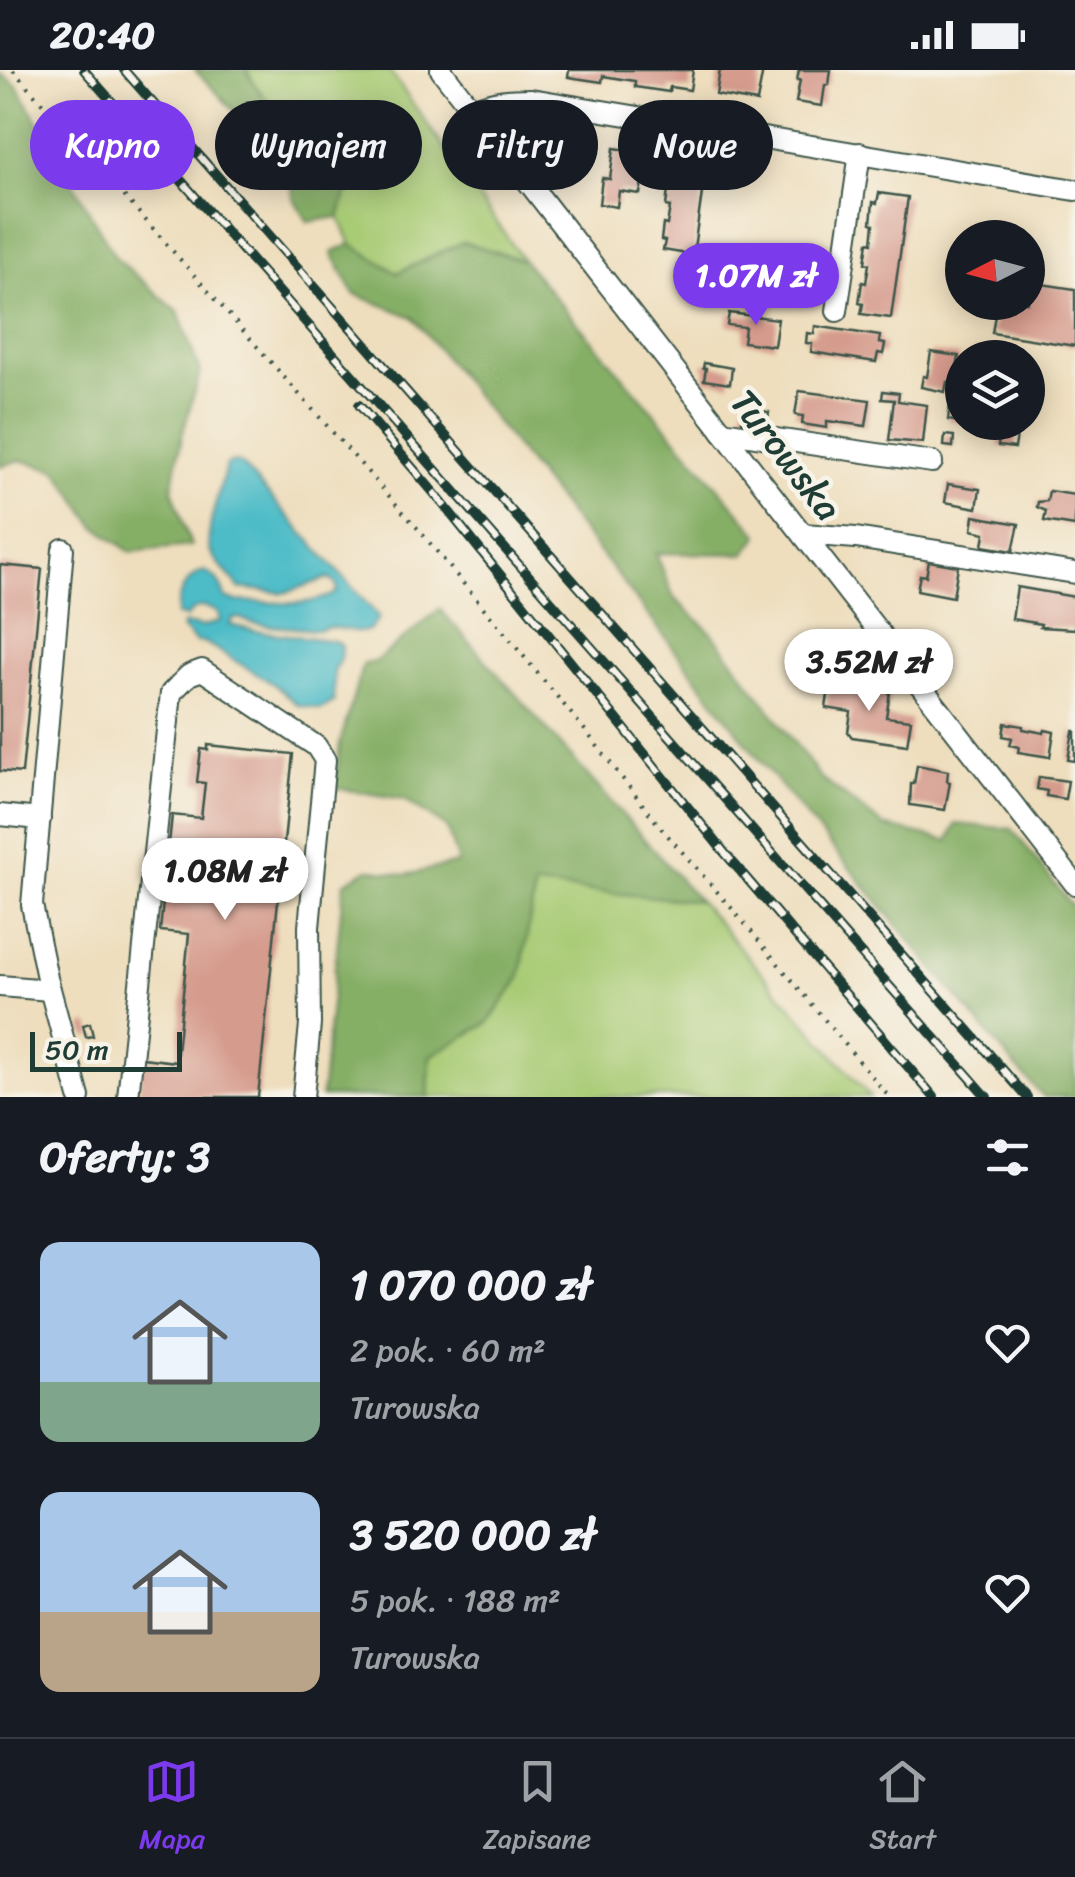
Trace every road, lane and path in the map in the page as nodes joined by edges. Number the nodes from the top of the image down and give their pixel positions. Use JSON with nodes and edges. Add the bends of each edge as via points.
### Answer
{"nodes":[{"id":1,"x":14,"y":70,"type":"edge"},
{"id":2,"x":441,"y":70,"type":"edge"},
{"id":3,"x":466,"y":100,"type":"edge"},
{"id":4,"x":498,"y":100,"type":"edge"},
{"id":5,"x":531,"y":100,"type":"edge"},
{"id":6,"x":598,"y":111,"type":"edge"},
{"id":7,"x":860,"y":153,"type":"junction"},
{"id":8,"x":533,"y":190,"type":"edge"},
{"id":9,"x":1075,"y":190,"type":"edge"},
{"id":10,"x":837,"y":311,"type":"dead end"},
{"id":11,"x":722,"y":430,"type":"junction"},
{"id":12,"x":932,"y":462,"type":"dead end"},
{"id":13,"x":804,"y":534,"type":"junction"},
{"id":14,"x":63,"y":548,"type":"dead end"},
{"id":15,"x":1075,"y":573,"type":"edge"},
{"id":16,"x":0,"y":815,"type":"edge"},
{"id":17,"x":40,"y":818,"type":"junction"},
{"id":18,"x":1075,"y":884,"type":"edge"},
{"id":19,"x":0,"y":986,"type":"edge"},
{"id":20,"x":50,"y":990,"type":"junction"},
{"id":21,"x":78,"y":1097,"type":"edge"},
{"id":22,"x":128,"y":1097,"type":"edge"},
{"id":23,"x":303,"y":1097,"type":"edge"},
{"id":24,"x":889,"y":1097,"type":"edge"}],
"edges":[{"from":1,"to":24,"type":"path","via":[[420,530]]},
{"from":2,"to":3,"type":"street","name":"Turowska"},
{"from":4,"to":5,"type":"street"},
{"from":6,"to":7,"type":"street"},
{"from":7,"to":9,"type":"street"},
{"from":7,"to":10,"type":"street"},
{"from":8,"to":11,"type":"street","name":"Turowska"},
{"from":11,"to":12,"type":"street"},
{"from":11,"to":13,"type":"street","name":"Turowska"},
{"from":13,"to":15,"type":"street"},
{"from":13,"to":18,"type":"street","name":"Turowska"},
{"from":14,"to":17,"type":"street"},
{"from":16,"to":17,"type":"street"},
{"from":17,"to":20,"type":"street","via":[[32,905]]},
{"from":19,"to":20,"type":"street"},
{"from":20,"to":21,"type":"street"},
{"from":22,"to":23,"type":"street","via":[[171,693],[202,670],[316,746],[326,760],[309,927]]}]}
